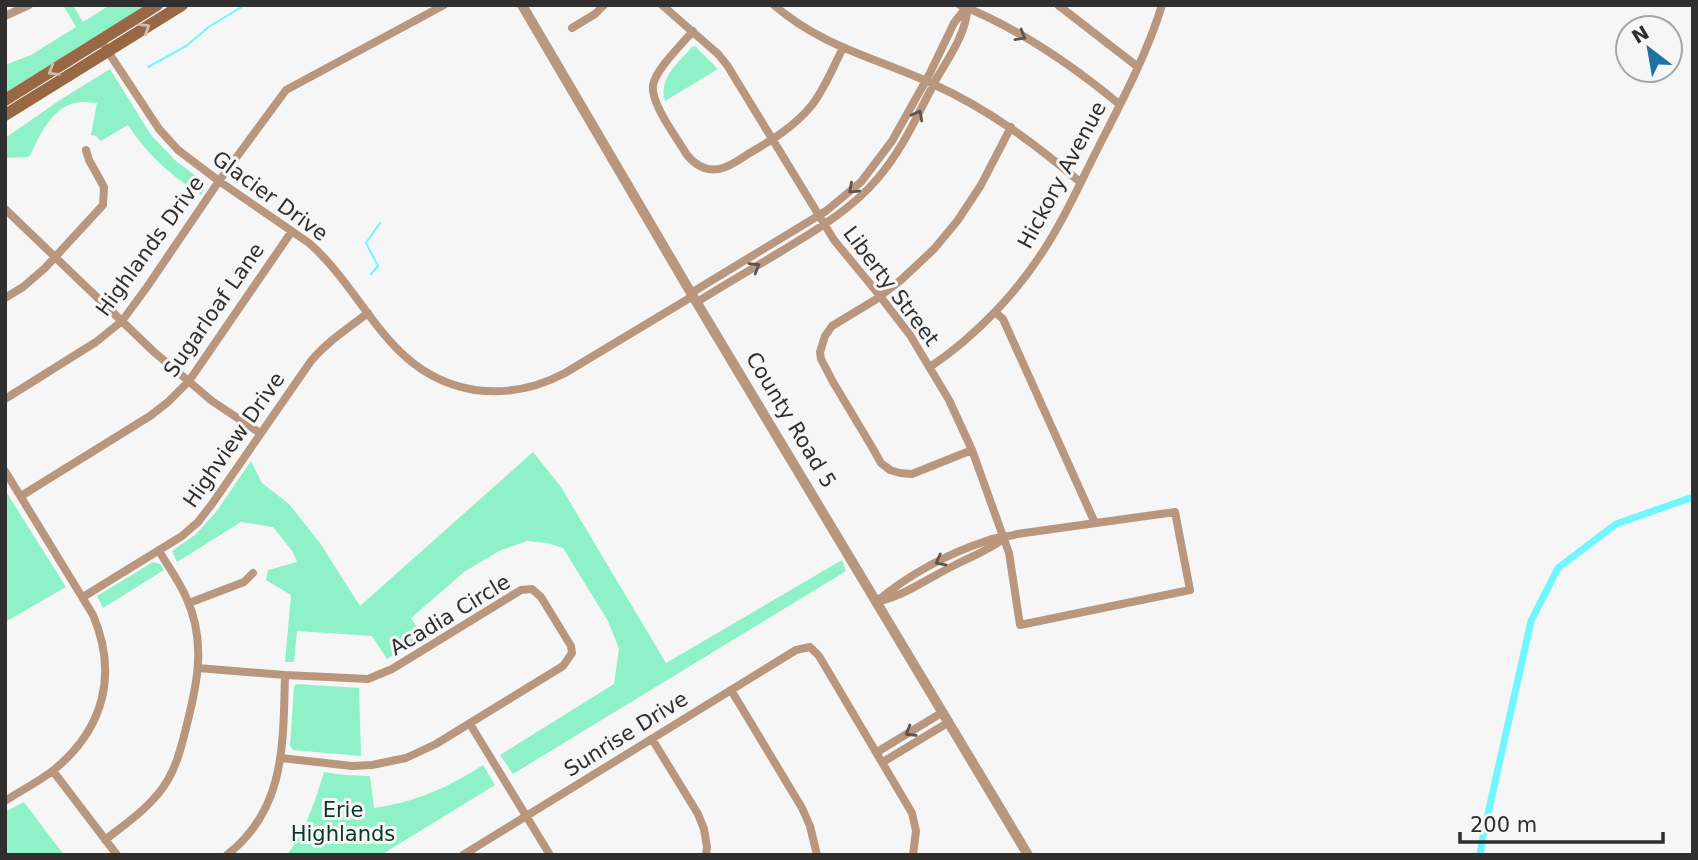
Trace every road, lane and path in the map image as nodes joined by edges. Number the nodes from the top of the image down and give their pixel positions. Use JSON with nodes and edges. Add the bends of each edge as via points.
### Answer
{"nodes":[{"id":1,"x":29,"y":5,"type":"edge"},
{"id":2,"x":157,"y":5,"type":"edge"},
{"id":3,"x":182,"y":5,"type":"edge"},
{"id":4,"x":444,"y":5,"type":"edge"},
{"id":5,"x":522,"y":5,"type":"edge"},
{"id":6,"x":604,"y":5,"type":"edge"},
{"id":7,"x":662,"y":5,"type":"edge"},
{"id":8,"x":1058,"y":5,"type":"edge"},
{"id":9,"x":1162,"y":5,"type":"edge"},
{"id":10,"x":777,"y":6,"type":"edge"},
{"id":11,"x":965,"y":6,"type":"edge"},
{"id":12,"x":5,"y":16,"type":"edge"},
{"id":13,"x":572,"y":28,"type":"dead end"},
{"id":14,"x":693,"y":32,"type":"junction"},
{"id":15,"x":104,"y":46,"type":"junction"},
{"id":16,"x":843,"y":48,"type":"junction"},
{"id":17,"x":1138,"y":67,"type":"junction"},
{"id":18,"x":925,"y":80,"type":"junction"},
{"id":19,"x":934,"y":84,"type":"junction"},
{"id":20,"x":5,"y":100,"type":"edge"},
{"id":21,"x":1119,"y":104,"type":"junction"},
{"id":22,"x":5,"y":116,"type":"edge"},
{"id":23,"x":1011,"y":127,"type":"junction"},
{"id":24,"x":772,"y":140,"type":"junction"},
{"id":25,"x":86,"y":150,"type":"dead end"},
{"id":26,"x":219,"y":181,"type":"junction"},
{"id":27,"x":1080,"y":182,"type":"junction"},
{"id":28,"x":5,"y":209,"type":"edge"},
{"id":29,"x":818,"y":216,"type":"junction"},
{"id":30,"x":824,"y":225,"type":"junction"},
{"id":31,"x":292,"y":231,"type":"junction"},
{"id":32,"x":56,"y":257,"type":"junction"},
{"id":33,"x":880,"y":296,"type":"junction"},
{"id":34,"x":694,"y":297,"type":"junction"},
{"id":35,"x":5,"y":298,"type":"edge"},
{"id":36,"x":995,"y":312,"type":"junction"},
{"id":37,"x":368,"y":313,"type":"junction"},
{"id":38,"x":122,"y":321,"type":"junction"},
{"id":39,"x":930,"y":367,"type":"junction"},
{"id":40,"x":189,"y":381,"type":"junction"},
{"id":41,"x":5,"y":399,"type":"edge"},
{"id":42,"x":260,"y":433,"type":"junction"},
{"id":43,"x":972,"y":450,"type":"junction"},
{"id":44,"x":5,"y":471,"type":"edge"},
{"id":45,"x":21,"y":496,"type":"junction"},
{"id":46,"x":1095,"y":523,"type":"junction"},
{"id":47,"x":1004,"y":538,"type":"junction"},
{"id":48,"x":159,"y":551,"type":"junction"},
{"id":49,"x":253,"y":573,"type":"dead end"},
{"id":50,"x":83,"y":597,"type":"junction"},
{"id":51,"x":877,"y":601,"type":"junction"},
{"id":52,"x":189,"y":603,"type":"junction"},
{"id":53,"x":198,"y":668,"type":"junction"},
{"id":54,"x":285,"y":675,"type":"junction"},
{"id":55,"x":731,"y":690,"type":"junction"},
{"id":56,"x":946,"y":717,"type":"junction"},
{"id":57,"x":470,"y":724,"type":"junction"},
{"id":58,"x":652,"y":739,"type":"junction"},
{"id":59,"x":877,"y":752,"type":"junction"},
{"id":60,"x":281,"y":758,"type":"junction"},
{"id":61,"x":883,"y":762,"type":"junction"},
{"id":62,"x":53,"y":771,"type":"junction"},
{"id":63,"x":5,"y":801,"type":"edge"},
{"id":64,"x":526,"y":816,"type":"junction"},
{"id":65,"x":105,"y":840,"type":"junction"},
{"id":66,"x":117,"y":855,"type":"edge"},
{"id":67,"x":227,"y":855,"type":"edge"},
{"id":68,"x":463,"y":855,"type":"edge"},
{"id":69,"x":550,"y":855,"type":"edge"},
{"id":70,"x":706,"y":855,"type":"edge"},
{"id":71,"x":817,"y":855,"type":"edge"},
{"id":72,"x":913,"y":855,"type":"edge"},
{"id":73,"x":1028,"y":855,"type":"edge"}],
"edges":[{"from":1,"to":12,"type":"street"},
{"from":2,"to":15,"type":"main road"},
{"from":15,"to":3,"type":"main road","one_way":true},
{"from":4,"to":26,"type":"street","name":"Highlands Drive","via":[[286,90]]},
{"from":5,"to":34,"type":"street","name":"County Road 5"},
{"from":6,"to":13,"type":"street"},
{"from":7,"to":14,"type":"street","name":"Liberty Street"},
{"from":8,"to":17,"type":"street"},
{"from":9,"to":17,"type":"street","name":"Hickory Avenue"},
{"from":10,"to":16,"type":"street","via":[[811,33]]},
{"from":11,"to":18,"type":"street"},
{"from":11,"to":19,"type":"street","via":[[963,28]]},
{"from":11,"to":21,"type":"street","one_way":true,"via":[[1050,53]]},
{"from":14,"to":24,"type":"street","name":"Liberty Street","via":[[727,65]]},
{"from":14,"to":24,"type":"street","via":[[653,84],[656,103],[687,155],[700,166],[721,169]]},
{"from":15,"to":20,"type":"main road","one_way":true},
{"from":15,"to":22,"type":"main road"},
{"from":15,"to":26,"type":"street","name":"Glacier Drive","via":[[168,140]]},
{"from":16,"to":18,"type":"street"},
{"from":16,"to":24,"type":"street","via":[[812,104]]},
{"from":17,"to":21,"type":"street","name":"Hickory Avenue"},
{"from":18,"to":19,"type":"street"},
{"from":18,"to":29,"type":"street","one_way":true,"via":[[872,170]]},
{"from":19,"to":23,"type":"street"},
{"from":30,"to":19,"type":"street","one_way":true,"via":[[879,177],[905,140]]},
{"from":21,"to":27,"type":"street","name":"Hickory Avenue"},
{"from":23,"to":27,"type":"street"},
{"from":23,"to":33,"type":"street","via":[[958,220],[934,249]]},
{"from":24,"to":29,"type":"street","name":"Liberty Street"},
{"from":25,"to":32,"type":"street","via":[[104,187],[103,205]]},
{"from":26,"to":31,"type":"street","name":"Glacier Drive"},
{"from":26,"to":38,"type":"street","name":"Highlands Drive"},
{"from":27,"to":36,"type":"street","name":"Hickory Avenue","via":[[1047,245]]},
{"from":28,"to":32,"type":"street"},
{"from":29,"to":30,"type":"street","name":"Liberty Street"},
{"from":29,"to":34,"type":"street"},
{"from":30,"to":33,"type":"street","name":"Liberty Street"},
{"from":34,"to":30,"type":"street","one_way":true},
{"from":31,"to":37,"type":"street","name":"Glacier Drive","via":[[322,254]]},
{"from":31,"to":40,"type":"street","name":"Sugarloaf Lane"},
{"from":32,"to":35,"type":"street"},
{"from":32,"to":38,"type":"street"},
{"from":33,"to":39,"type":"street","name":"Liberty Street"},
{"from":33,"to":43,"type":"street","via":[[832,326],[820,352],[881,463],[900,474],[912,474]]},
{"from":34,"to":37,"type":"street","name":"Glacier Drive","via":[[555,378],[501,391],[465,388],[432,376],[400,353]]},
{"from":34,"to":51,"type":"street","name":"County Road 5"},
{"from":36,"to":39,"type":"street","name":"Hickory Avenue"},
{"from":36,"to":46,"type":"street","via":[[1003,319]]},
{"from":37,"to":42,"type":"street","name":"Highview Drive","via":[[320,350]]},
{"from":38,"to":40,"type":"street"},
{"from":38,"to":41,"type":"street","name":"Highlands Drive"},
{"from":39,"to":43,"type":"street","name":"Liberty Street"},
{"from":40,"to":42,"type":"street"},
{"from":40,"to":45,"type":"street","name":"Sugarloaf Lane","via":[[150,416]]},
{"from":42,"to":48,"type":"street","name":"Highview Drive","via":[[198,522]]},
{"from":43,"to":47,"type":"street","name":"Liberty Street"},
{"from":44,"to":45,"type":"street"},
{"from":45,"to":50,"type":"street"},
{"from":46,"to":47,"type":"street"},
{"from":46,"to":47,"type":"street","name":"Liberty Street","via":[[1175,512],[1190,590],[1020,625]]},
{"from":47,"to":51,"type":"street","via":[[895,597]]},
{"from":48,"to":50,"type":"street","name":"Highview Drive"},
{"from":48,"to":52,"type":"street"},
{"from":49,"to":52,"type":"street","via":[[244,582]]},
{"from":50,"to":62,"type":"street","via":[[103,641],[104,693],[90,730]]},
{"from":51,"to":56,"type":"street","name":"County Road 5"},
{"from":52,"to":53,"type":"street","via":[[197,635]]},
{"from":53,"to":54,"type":"street","name":"Acadia Circle"},
{"from":53,"to":65,"type":"street","via":[[171,774],[143,810]]},
{"from":54,"to":57,"type":"street","name":"Acadia Circle","via":[[368,679],[521,590],[532,589],[572,653],[564,666]]},
{"from":54,"to":60,"type":"street"},
{"from":55,"to":58,"type":"street","name":"Sunrise Drive"},
{"from":55,"to":59,"type":"street","name":"Sunrise Drive","via":[[796,650],[810,647]]},
{"from":55,"to":71,"type":"street","via":[[802,808]]},
{"from":56,"to":59,"type":"street","one_way":true},
{"from":56,"to":61,"type":"street"},
{"from":56,"to":73,"type":"street","name":"County Road 5"},
{"from":57,"to":60,"type":"street","name":"Acadia Circle","via":[[422,751],[388,763],[352,766]]},
{"from":57,"to":64,"type":"street"},
{"from":58,"to":64,"type":"street","name":"Sunrise Drive"},
{"from":58,"to":70,"type":"street","via":[[698,814]]},
{"from":59,"to":61,"type":"street"},
{"from":60,"to":67,"type":"street","via":[[264,811]]},
{"from":61,"to":72,"type":"street","via":[[912,813],[916,831]]},
{"from":62,"to":63,"type":"street"},
{"from":62,"to":65,"type":"street"},
{"from":64,"to":68,"type":"street","name":"Sunrise Drive"},
{"from":64,"to":69,"type":"street"},
{"from":65,"to":66,"type":"street"}]}
